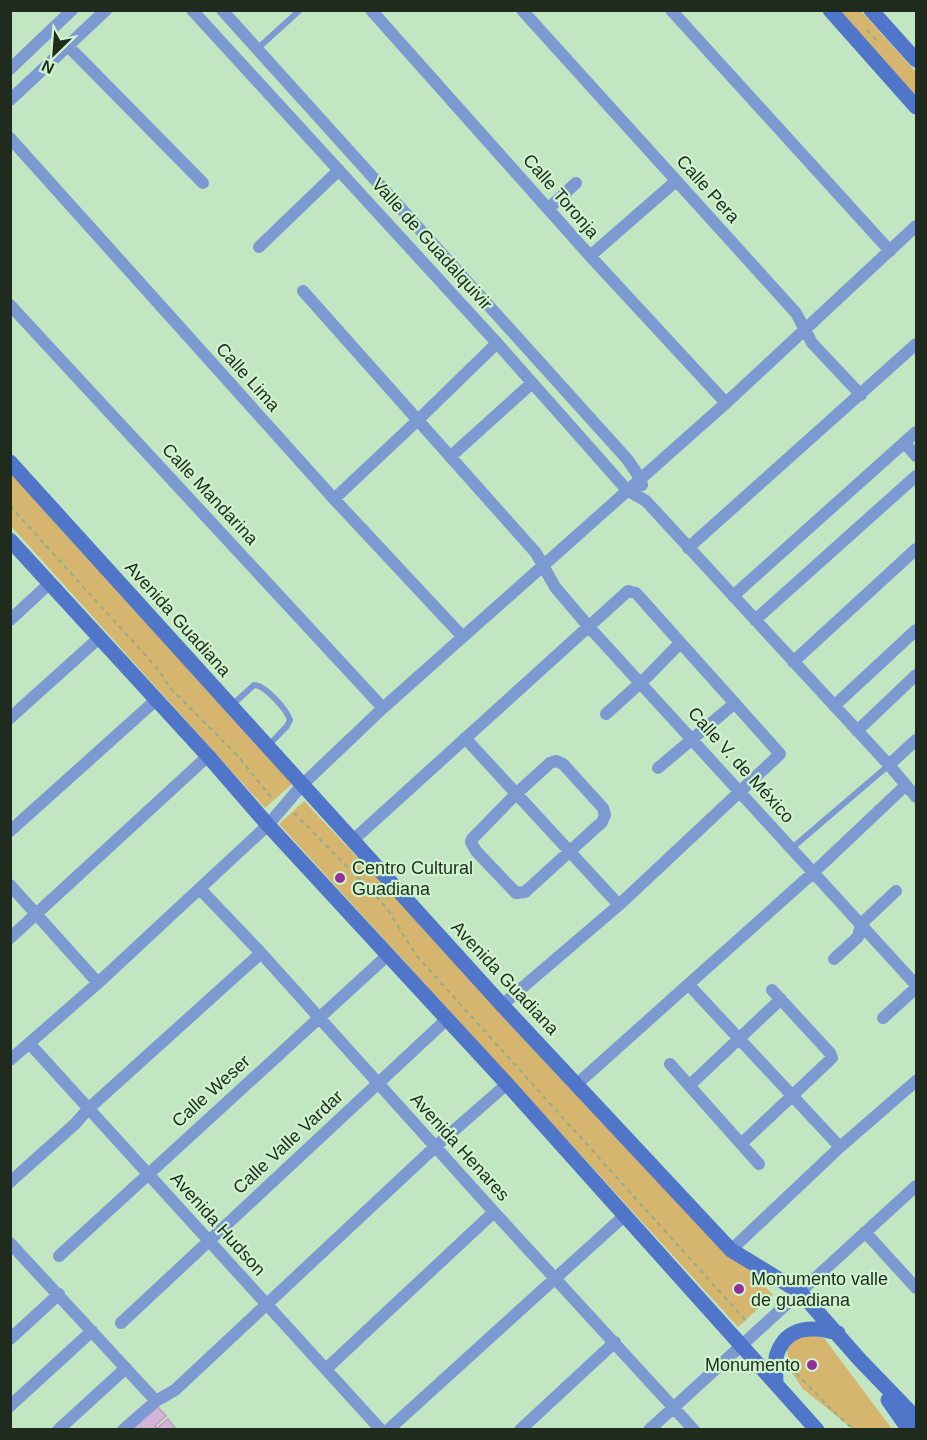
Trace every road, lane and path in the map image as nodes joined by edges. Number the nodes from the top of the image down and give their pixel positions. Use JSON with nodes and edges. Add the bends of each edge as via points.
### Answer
{"nodes":[{"id":1,"x":72,"y":10,"type":"edge"},
{"id":2,"x":106,"y":10,"type":"edge"},
{"id":3,"x":192,"y":10,"type":"edge"},
{"id":4,"x":222,"y":10,"type":"edge"},
{"id":5,"x":300,"y":10,"type":"edge"},
{"id":6,"x":371,"y":10,"type":"edge"},
{"id":7,"x":522,"y":10,"type":"edge"},
{"id":8,"x":671,"y":10,"type":"edge"},
{"id":9,"x":830,"y":10,"type":"edge"},
{"id":10,"x":871,"y":10,"type":"edge"},
{"id":11,"x":68,"y":46,"type":"junction"},
{"id":12,"x":257,"y":49,"type":"junction"},
{"id":13,"x":916,"y":60,"type":"edge"},
{"id":14,"x":10,"y":69,"type":"edge"},
{"id":15,"x":10,"y":100,"type":"edge"},
{"id":16,"x":916,"y":107,"type":"edge"},
{"id":17,"x":10,"y":138,"type":"edge"},
{"id":18,"x":339,"y":170,"type":"junction"},
{"id":19,"x":676,"y":181,"type":"junction"},
{"id":20,"x":203,"y":183,"type":"dead end"},
{"id":21,"x":576,"y":183,"type":"dead end"},
{"id":22,"x":549,"y":208,"type":"junction"},
{"id":23,"x":916,"y":226,"type":"edge"},
{"id":24,"x":259,"y":247,"type":"dead end"},
{"id":25,"x":890,"y":251,"type":"junction"},
{"id":26,"x":590,"y":256,"type":"junction"},
{"id":27,"x":303,"y":291,"type":"dead end"},
{"id":28,"x":10,"y":305,"type":"edge"},
{"id":29,"x":805,"y":330,"type":"junction"},
{"id":30,"x":497,"y":343,"type":"junction"},
{"id":31,"x":916,"y":344,"type":"edge"},
{"id":32,"x":532,"y":383,"type":"junction"},
{"id":33,"x":861,"y":395,"type":"junction"},
{"id":34,"x":726,"y":403,"type":"junction"},
{"id":35,"x":418,"y":420,"type":"junction"},
{"id":36,"x":916,"y":432,"type":"edge"},
{"id":37,"x":905,"y":443,"type":"junction"},
{"id":38,"x":916,"y":456,"type":"edge"},
{"id":39,"x":450,"y":457,"type":"junction"},
{"id":40,"x":10,"y":462,"type":"edge"},
{"id":41,"x":916,"y":476,"type":"edge"},
{"id":42,"x":640,"y":478,"type":"junction"},
{"id":43,"x":627,"y":489,"type":"junction"},
{"id":44,"x":334,"y":499,"type":"junction"},
{"id":45,"x":646,"y":501,"type":"junction"},
{"id":46,"x":10,"y":506,"type":"edge"},
{"id":47,"x":10,"y":540,"type":"edge"},
{"id":48,"x":688,"y":548,"type":"junction"},
{"id":49,"x":916,"y":549,"type":"edge"},
{"id":50,"x":542,"y":566,"type":"junction"},
{"id":51,"x":50,"y":584,"type":"junction"},
{"id":52,"x":733,"y":596,"type":"junction"},
{"id":53,"x":10,"y":620,"type":"edge"},
{"id":54,"x":755,"y":620,"type":"junction"},
{"id":55,"x":589,"y":627,"type":"junction"},
{"id":56,"x":916,"y":630,"type":"edge"},
{"id":57,"x":462,"y":636,"type":"junction"},
{"id":58,"x":99,"y":638,"type":"junction"},
{"id":59,"x":680,"y":643,"type":"junction"},
{"id":60,"x":793,"y":662,"type":"junction"},
{"id":61,"x":916,"y":675,"type":"edge"},
{"id":62,"x":641,"y":683,"type":"junction"},
{"id":63,"x":156,"y":700,"type":"junction"},
{"id":64,"x":735,"y":703,"type":"junction"},
{"id":65,"x":230,"y":706,"type":"junction"},
{"id":66,"x":834,"y":706,"type":"junction"},
{"id":67,"x":383,"y":708,"type":"junction"},
{"id":68,"x":606,"y":714,"type":"dead end"},
{"id":69,"x":10,"y":718,"type":"edge"},
{"id":70,"x":857,"y":731,"type":"junction"},
{"id":71,"x":465,"y":738,"type":"junction"},
{"id":72,"x":693,"y":739,"type":"junction"},
{"id":73,"x":916,"y":740,"type":"edge"},
{"id":74,"x":267,"y":746,"type":"junction"},
{"id":75,"x":208,"y":756,"type":"junction"},
{"id":76,"x":889,"y":765,"type":"junction"},
{"id":77,"x":658,"y":768,"type":"dead end"},
{"id":78,"x":302,"y":785,"type":"junction"},
{"id":79,"x":906,"y":785,"type":"junction"},
{"id":80,"x":740,"y":790,"type":"junction"},
{"id":81,"x":517,"y":793,"type":"junction"},
{"id":82,"x":916,"y":797,"type":"edge"},
{"id":83,"x":283,"y":808,"type":"junction"},
{"id":84,"x":268,"y":825,"type":"junction"},
{"id":85,"x":10,"y":831,"type":"edge"},
{"id":86,"x":352,"y":841,"type":"junction"},
{"id":87,"x":792,"y":848,"type":"junction"},
{"id":88,"x":569,"y":852,"type":"junction"},
{"id":89,"x":814,"y":872,"type":"junction"},
{"id":90,"x":10,"y":885,"type":"edge"},
{"id":91,"x":200,"y":889,"type":"junction"},
{"id":92,"x":896,"y":891,"type":"dead end"},
{"id":93,"x":619,"y":905,"type":"junction"},
{"id":94,"x":36,"y":914,"type":"junction"},
{"id":95,"x":861,"y":924,"type":"junction"},
{"id":96,"x":10,"y":938,"type":"edge"},
{"id":97,"x":261,"y":953,"type":"junction"},
{"id":98,"x":388,"y":954,"type":"junction"},
{"id":99,"x":834,"y":960,"type":"dead end"},
{"id":100,"x":98,"y":983,"type":"junction"},
{"id":101,"x":689,"y":984,"type":"junction"},
{"id":102,"x":916,"y":986,"type":"edge"},
{"id":103,"x":502,"y":1005,"type":"junction"},
{"id":104,"x":319,"y":1017,"type":"junction"},
{"id":105,"x":883,"y":1018,"type":"dead end"},
{"id":106,"x":447,"y":1019,"type":"junction"},
{"id":107,"x":738,"y":1037,"type":"junction"},
{"id":108,"x":29,"y":1043,"type":"junction"},
{"id":109,"x":10,"y":1060,"type":"edge"},
{"id":110,"x":670,"y":1064,"type":"dead end"},
{"id":111,"x":916,"y":1081,"type":"edge"},
{"id":112,"x":378,"y":1082,"type":"junction"},
{"id":113,"x":507,"y":1084,"type":"junction"},
{"id":114,"x":577,"y":1084,"type":"junction"},
{"id":115,"x":690,"y":1085,"type":"junction"},
{"id":116,"x":792,"y":1096,"type":"junction"},
{"id":117,"x":88,"y":1109,"type":"junction"},
{"id":118,"x":741,"y":1144,"type":"junction"},
{"id":119,"x":435,"y":1147,"type":"junction"},
{"id":120,"x":840,"y":1147,"type":"junction"},
{"id":121,"x":759,"y":1164,"type":"dead end"},
{"id":122,"x":147,"y":1173,"type":"junction"},
{"id":123,"x":10,"y":1182,"type":"edge"},
{"id":124,"x":916,"y":1186,"type":"edge"},
{"id":125,"x":494,"y":1212,"type":"junction"},
{"id":126,"x":624,"y":1216,"type":"junction"},
{"id":127,"x":865,"y":1232,"type":"junction"},
{"id":128,"x":209,"y":1241,"type":"junction"},
{"id":129,"x":10,"y":1243,"type":"edge"},
{"id":130,"x":731,"y":1250,"type":"junction"},
{"id":131,"x":59,"y":1256,"type":"dead end"},
{"id":132,"x":556,"y":1279,"type":"junction"},
{"id":133,"x":916,"y":1288,"type":"edge"},
{"id":134,"x":800,"y":1292,"type":"junction"},
{"id":135,"x":59,"y":1294,"type":"junction"},
{"id":136,"x":267,"y":1305,"type":"junction"},
{"id":137,"x":121,"y":1323,"type":"dead end"},
{"id":138,"x":92,"y":1330,"type":"junction"},
{"id":139,"x":756,"y":1332,"type":"junction"},
{"id":140,"x":838,"y":1334,"type":"junction"},
{"id":141,"x":10,"y":1339,"type":"edge"},
{"id":142,"x":615,"y":1342,"type":"junction"},
{"id":143,"x":740,"y":1345,"type":"junction"},
{"id":144,"x":777,"y":1354,"type":"junction"},
{"id":145,"x":860,"y":1360,"type":"junction"},
{"id":146,"x":126,"y":1368,"type":"junction"},
{"id":147,"x":326,"y":1369,"type":"junction"},
{"id":148,"x":776,"y":1383,"type":"junction"},
{"id":149,"x":156,"y":1401,"type":"junction"},
{"id":150,"x":10,"y":1406,"type":"edge"},
{"id":151,"x":674,"y":1407,"type":"junction"},
{"id":152,"x":916,"y":1418,"type":"edge"},
{"id":153,"x":812,"y":1424,"type":"edge"},
{"id":154,"x":57,"y":1430,"type":"edge"},
{"id":155,"x":123,"y":1430,"type":"edge"},
{"id":156,"x":381,"y":1430,"type":"edge"},
{"id":157,"x":388,"y":1430,"type":"edge"},
{"id":158,"x":520,"y":1430,"type":"edge"},
{"id":159,"x":649,"y":1430,"type":"edge"},
{"id":160,"x":694,"y":1430,"type":"edge"},
{"id":161,"x":823,"y":1430,"type":"edge"},
{"id":162,"x":854,"y":1430,"type":"edge"},
{"id":163,"x":909,"y":1430,"type":"edge"}],
"edges":[{"from":1,"to":14,"type":"street"},
{"from":2,"to":11,"type":"street"},
{"from":3,"to":18,"type":"street","name":"Valle de Guadalquivir"},
{"from":4,"to":12,"type":"street","name":"Valle de Guadalquivir"},
{"from":5,"to":12,"type":"lane"},
{"from":6,"to":22,"type":"street","name":"Calle Toronja"},
{"from":7,"to":19,"type":"street","name":"Calle Pera"},
{"from":8,"to":25,"type":"street"},
{"from":9,"to":16,"type":"street"},
{"from":10,"to":13,"type":"street"},
{"from":11,"to":15,"type":"street"},
{"from":11,"to":20,"type":"street"},
{"from":12,"to":42,"type":"street","name":"Valle de Guadalquivir"},
{"from":17,"to":44,"type":"street","name":"Calle Lima"},
{"from":18,"to":24,"type":"street"},
{"from":18,"to":30,"type":"street","name":"Valle de Guadalquivir"},
{"from":19,"to":26,"type":"street"},
{"from":19,"to":29,"type":"street","name":"Calle Pera","via":[[796,313]]},
{"from":21,"to":22,"type":"street"},
{"from":22,"to":26,"type":"street","name":"Calle Toronja"},
{"from":23,"to":25,"type":"street"},
{"from":25,"to":29,"type":"street"},
{"from":26,"to":34,"type":"street","name":"Calle Toronja"},
{"from":27,"to":35,"type":"street","name":"Calle V. de México"},
{"from":28,"to":67,"type":"street","name":"Calle Mandarina"},
{"from":29,"to":33,"type":"street","name":"Calle Pera","via":[[812,343]]},
{"from":29,"to":34,"type":"street"},
{"from":30,"to":32,"type":"street","name":"Valle de Guadalquivir"},
{"from":30,"to":35,"type":"street"},
{"from":31,"to":33,"type":"street"},
{"from":32,"to":39,"type":"street"},
{"from":32,"to":43,"type":"street","name":"Valle de Guadalquivir"},
{"from":33,"to":48,"type":"street"},
{"from":34,"to":42,"type":"street"},
{"from":35,"to":39,"type":"street","name":"Calle V. de México"},
{"from":35,"to":44,"type":"street"},
{"from":36,"to":37,"type":"street"},
{"from":37,"to":38,"type":"street"},
{"from":37,"to":52,"type":"street"},
{"from":39,"to":50,"type":"street","name":"Calle V. de México","via":[[536,553]]},
{"from":40,"to":65,"type":"street","name":"Avenida Guadiana"},
{"from":41,"to":54,"type":"street"},
{"from":42,"to":43,"type":"street"},
{"from":42,"to":45,"type":"street","name":"Valle de Guadalquivir"},
{"from":43,"to":45,"type":"street","name":"Valle de Guadalquivir"},
{"from":43,"to":50,"type":"street"},
{"from":44,"to":57,"type":"street","name":"Calle Lima"},
{"from":45,"to":48,"type":"street","name":"Valle de Guadalquivir"},
{"from":46,"to":83,"type":"path","via":[[184,704],[238,756]]},
{"from":47,"to":51,"type":"street"},
{"from":48,"to":52,"type":"street","name":"Valle de Guadalquivir"},
{"from":49,"to":60,"type":"street"},
{"from":50,"to":55,"type":"street","name":"Calle V. de México"},
{"from":50,"to":57,"type":"street"},
{"from":51,"to":53,"type":"street"},
{"from":51,"to":58,"type":"street"},
{"from":52,"to":54,"type":"street","name":"Valle de Guadalquivir"},
{"from":54,"to":60,"type":"street","name":"Valle de Guadalquivir"},
{"from":55,"to":59,"type":"street","via":[[631,591]]},
{"from":55,"to":62,"type":"street","name":"Calle V. de México"},
{"from":55,"to":71,"type":"street"},
{"from":56,"to":66,"type":"street"},
{"from":57,"to":67,"type":"street"},
{"from":58,"to":63,"type":"street"},
{"from":58,"to":69,"type":"street"},
{"from":59,"to":62,"type":"street"},
{"from":59,"to":64,"type":"street"},
{"from":60,"to":66,"type":"street","name":"Valle de Guadalquivir"},
{"from":61,"to":70,"type":"street"},
{"from":62,"to":68,"type":"street"},
{"from":62,"to":72,"type":"street","name":"Calle V. de México"},
{"from":63,"to":75,"type":"street"},
{"from":63,"to":85,"type":"street"},
{"from":64,"to":72,"type":"street"},
{"from":64,"to":80,"type":"street","via":[[780,754]]},
{"from":65,"to":74,"type":"street","name":"Avenida Guadiana"},
{"from":65,"to":74,"type":"lane","via":[[254,685],[263,687],[288,714],[287,726]]},
{"from":66,"to":70,"type":"street","name":"Valle de Guadalquivir"},
{"from":67,"to":78,"type":"street"},
{"from":70,"to":76,"type":"street","name":"Valle de Guadalquivir"},
{"from":71,"to":81,"type":"street"},
{"from":71,"to":86,"type":"street"},
{"from":72,"to":77,"type":"street"},
{"from":72,"to":80,"type":"street","name":"Calle V. de México"},
{"from":73,"to":76,"type":"street"},
{"from":74,"to":78,"type":"street","name":"Avenida Guadiana"},
{"from":75,"to":84,"type":"street"},
{"from":75,"to":94,"type":"street"},
{"from":76,"to":79,"type":"street","name":"Valle de Guadalquivir"},
{"from":76,"to":87,"type":"lane"},
{"from":78,"to":83,"type":"street"},
{"from":78,"to":86,"type":"street","name":"Avenida Guadiana"},
{"from":79,"to":82,"type":"street","name":"Valle de Guadalquivir"},
{"from":79,"to":89,"type":"street"},
{"from":80,"to":87,"type":"street","name":"Calle V. de México"},
{"from":80,"to":93,"type":"street"},
{"from":81,"to":88,"type":"street"},
{"from":81,"to":88,"type":"street","via":[[556,761],[603,808],[602,822]]},
{"from":81,"to":88,"type":"street","via":[[474,835],[471,842],[476,851],[520,894]]},
{"from":83,"to":84,"type":"street"},
{"from":83,"to":139,"type":"path","via":[[306,823],[377,897],[416,955]]},
{"from":84,"to":91,"type":"street"},
{"from":84,"to":98,"type":"street"},
{"from":86,"to":103,"type":"street","name":"Avenida Guadiana"},
{"from":87,"to":89,"type":"street","name":"Calle V. de México"},
{"from":88,"to":93,"type":"street"},
{"from":89,"to":95,"type":"street","name":"Calle V. de México"},
{"from":89,"to":101,"type":"street"},
{"from":90,"to":94,"type":"street"},
{"from":91,"to":97,"type":"street","name":"Avenida Henares"},
{"from":91,"to":100,"type":"street"},
{"from":92,"to":95,"type":"street"},
{"from":93,"to":103,"type":"street"},
{"from":94,"to":96,"type":"street"},
{"from":94,"to":100,"type":"street"},
{"from":95,"to":99,"type":"street","via":[[858,937]]},
{"from":95,"to":102,"type":"street","name":"Calle V. de México"},
{"from":97,"to":104,"type":"street","name":"Avenida Henares"},
{"from":97,"to":117,"type":"street"},
{"from":98,"to":104,"type":"street","name":"Calle Weser"},
{"from":98,"to":106,"type":"street"},
{"from":100,"to":108,"type":"street"},
{"from":101,"to":107,"type":"street"},
{"from":101,"to":114,"type":"street"},
{"from":102,"to":105,"type":"street"},
{"from":103,"to":114,"type":"street","name":"Avenida Guadiana"},
{"from":104,"to":112,"type":"street","name":"Avenida Henares"},
{"from":104,"to":122,"type":"street","name":"Calle Weser"},
{"from":106,"to":112,"type":"street","name":"Calle Valle Vardar"},
{"from":106,"to":113,"type":"street"},
{"from":107,"to":115,"type":"street"},
{"from":107,"to":116,"type":"street"},
{"from":107,"to":116,"type":"street","via":[[776,995],[830,1053],[832,1058]]},
{"from":108,"to":109,"type":"street"},
{"from":108,"to":117,"type":"street","name":"Avenida Hudson"},
{"from":110,"to":115,"type":"street"},
{"from":111,"to":120,"type":"street"},
{"from":112,"to":119,"type":"street","name":"Avenida Henares"},
{"from":112,"to":128,"type":"street","name":"Calle Valle Vardar"},
{"from":113,"to":119,"type":"street"},
{"from":113,"to":126,"type":"street"},
{"from":114,"to":130,"type":"street","name":"Avenida Guadiana"},
{"from":115,"to":118,"type":"street"},
{"from":116,"to":118,"type":"street"},
{"from":116,"to":120,"type":"street"},
{"from":117,"to":122,"type":"street","name":"Avenida Hudson"},
{"from":117,"to":123,"type":"street"},
{"from":118,"to":121,"type":"street"},
{"from":119,"to":125,"type":"street","name":"Avenida Henares"},
{"from":119,"to":136,"type":"street"},
{"from":120,"to":130,"type":"street"},
{"from":122,"to":128,"type":"street","name":"Avenida Hudson"},
{"from":122,"to":131,"type":"street","name":"Calle Weser"},
{"from":124,"to":127,"type":"street"},
{"from":125,"to":132,"type":"street","name":"Avenida Henares"},
{"from":125,"to":147,"type":"street"},
{"from":126,"to":132,"type":"street"},
{"from":126,"to":143,"type":"street"},
{"from":127,"to":133,"type":"street"},
{"from":127,"to":134,"type":"street"},
{"from":128,"to":136,"type":"street","name":"Avenida Hudson"},
{"from":128,"to":137,"type":"street","name":"Calle Valle Vardar"},
{"from":129,"to":135,"type":"street"},
{"from":130,"to":134,"type":"street","name":"Avenida Guadiana"},
{"from":132,"to":142,"type":"street","name":"Avenida Henares"},
{"from":132,"to":157,"type":"street"},
{"from":134,"to":139,"type":"street"},
{"from":134,"to":140,"type":"street","name":"Avenida Guadiana"},
{"from":135,"to":138,"type":"street"},
{"from":135,"to":141,"type":"street"},
{"from":136,"to":147,"type":"street","name":"Avenida Hudson"},
{"from":136,"to":149,"type":"street","via":[[175,1390]]},
{"from":138,"to":146,"type":"street"},
{"from":138,"to":150,"type":"street"},
{"from":139,"to":143,"type":"street"},
{"from":140,"to":144,"type":"street","via":[[821,1328],[801,1330],[784,1342]]},
{"from":140,"to":145,"type":"street","name":"Avenida Guadiana"},
{"from":142,"to":151,"type":"street","name":"Avenida Henares"},
{"from":142,"to":158,"type":"street"},
{"from":143,"to":148,"type":"street"},
{"from":143,"to":151,"type":"street"},
{"from":144,"to":148,"type":"street"},
{"from":144,"to":162,"type":"path"},
{"from":145,"to":152,"type":"street","name":"Avenida Guadiana"},
{"from":145,"to":163,"type":"street"},
{"from":146,"to":149,"type":"street"},
{"from":146,"to":154,"type":"street"},
{"from":147,"to":156,"type":"street","name":"Avenida Hudson"},
{"from":148,"to":153,"type":"street"},
{"from":149,"to":155,"type":"street"},
{"from":151,"to":159,"type":"street"},
{"from":151,"to":160,"type":"street","name":"Avenida Henares"},
{"from":153,"to":161,"type":"street"}]}
